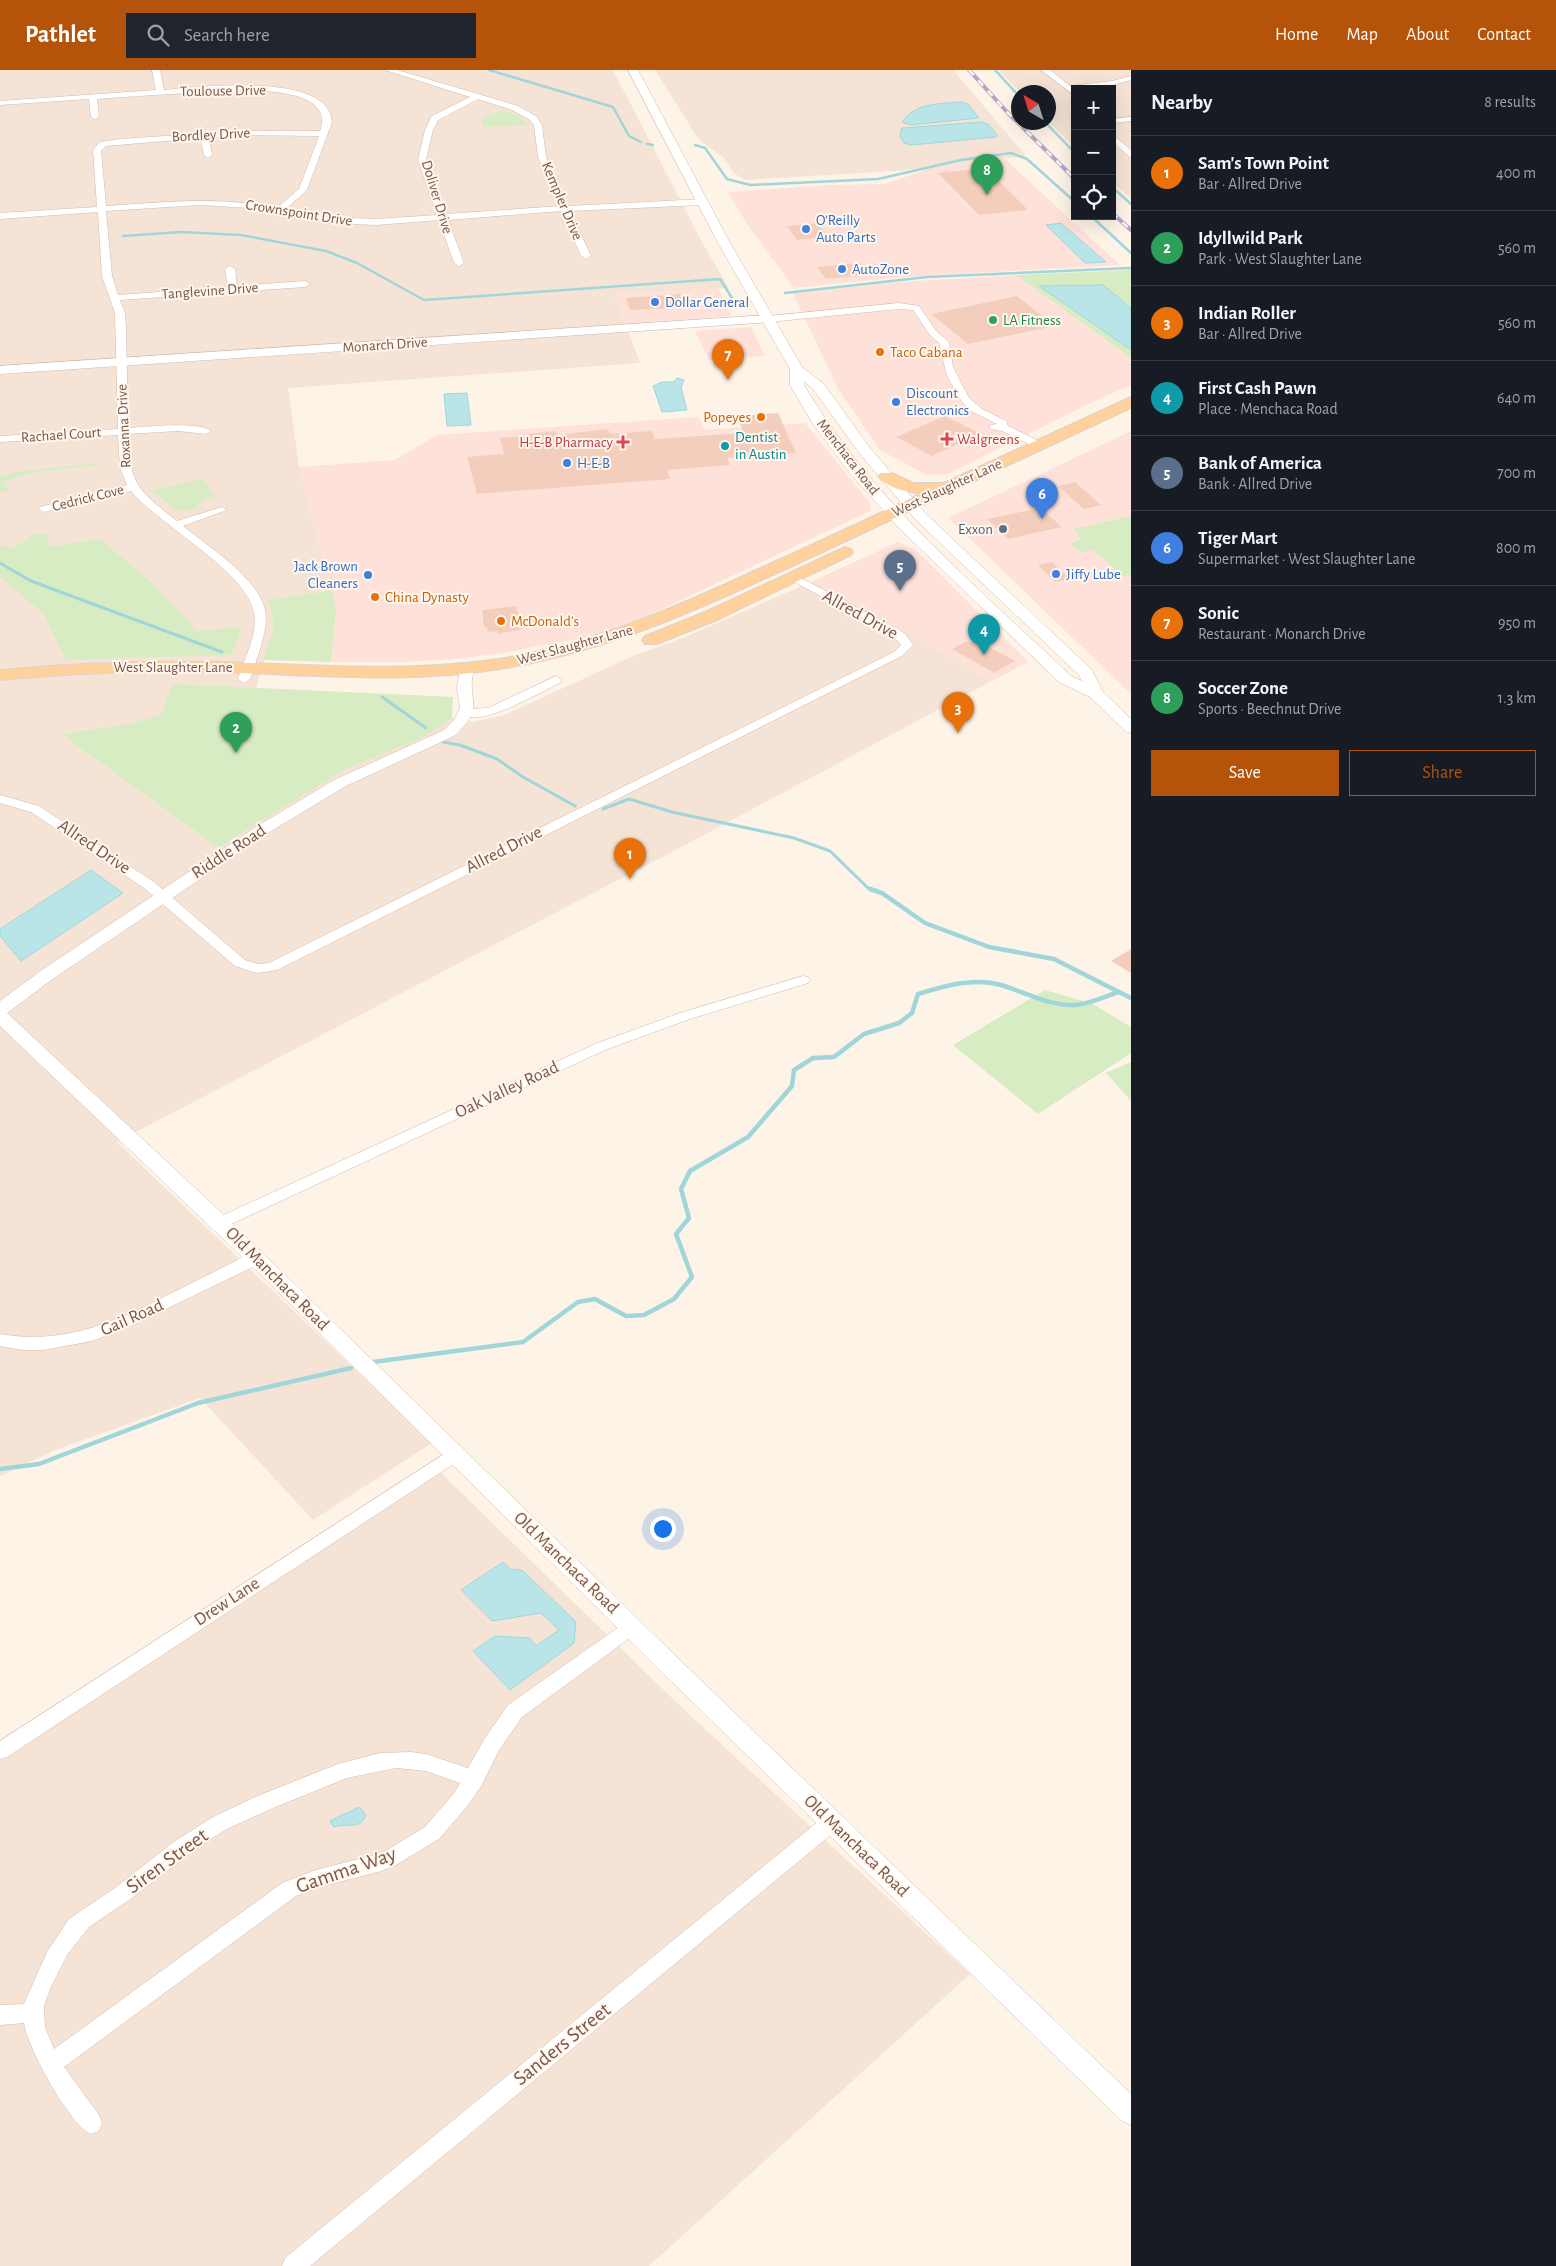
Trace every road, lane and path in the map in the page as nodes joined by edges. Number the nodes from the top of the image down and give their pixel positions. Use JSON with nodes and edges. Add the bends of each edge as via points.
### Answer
{"nodes":[{"id":1,"x":156,"y":70,"type":"edge"},
{"id":2,"x":389,"y":70,"type":"edge"},
{"id":3,"x":633,"y":70,"type":"edge"},
{"id":4,"x":1045,"y":70,"type":"edge"},
{"id":5,"x":1119,"y":70,"type":"edge"},
{"id":6,"x":1131,"y":74,"type":"edge"},
{"id":7,"x":1131,"y":78,"type":"edge"},
{"id":8,"x":1102,"y":85,"type":"edge"},
{"id":9,"x":1071,"y":91,"type":"edge"},
{"id":10,"x":160,"y":92,"type":"junction"},
{"id":11,"x":93,"y":97,"type":"junction"},
{"id":12,"x":477,"y":97,"type":"junction"},
{"id":13,"x":0,"y":103,"type":"edge"},
{"id":14,"x":95,"y":117,"type":"dead end"},
{"id":15,"x":1131,"y":119,"type":"edge"},
{"id":16,"x":1116,"y":121,"type":"edge"},
{"id":17,"x":324,"y":134,"type":"junction"},
{"id":18,"x":204,"y":135,"type":"junction"},
{"id":19,"x":1116,"y":140,"type":"edge"},
{"id":20,"x":99,"y":146,"type":"joint"},
{"id":21,"x":208,"y":155,"type":"dead end"},
{"id":22,"x":1131,"y":155,"type":"edge"},
{"id":23,"x":702,"y":199,"type":"junction"},
{"id":24,"x":565,"y":208,"type":"junction"},
{"id":25,"x":101,"y":209,"type":"junction"},
{"id":26,"x":280,"y":211,"type":"junction"},
{"id":27,"x":0,"y":216,"type":"edge"},
{"id":28,"x":442,"y":218,"type":"junction"},
{"id":29,"x":586,"y":256,"type":"dead end"},
{"id":30,"x":459,"y":263,"type":"dead end"},
{"id":31,"x":230,"y":269,"type":"dead end"},
{"id":32,"x":305,"y":284,"type":"dead end"},
{"id":33,"x":233,"y":289,"type":"junction"},
{"id":34,"x":115,"y":298,"type":"junction"},
{"id":35,"x":769,"y":319,"type":"junction"},
{"id":36,"x":121,"y":362,"type":"junction"},
{"id":37,"x":797,"y":369,"type":"junction"},
{"id":38,"x":0,"y":370,"type":"edge"},
{"id":39,"x":1131,"y":402,"type":"edge"},
{"id":40,"x":1131,"y":417,"type":"edge"},
{"id":41,"x":123,"y":431,"type":"junction"},
{"id":42,"x":206,"y":432,"type":"dead end"},
{"id":43,"x":0,"y":439,"type":"edge"},
{"id":44,"x":1039,"y":445,"type":"junction"},
{"id":45,"x":886,"y":476,"type":"junction"},
{"id":46,"x":954,"y":484,"type":"junction"},
{"id":47,"x":133,"y":487,"type":"junction"},
{"id":48,"x":44,"y":509,"type":"dead end"},
{"id":49,"x":222,"y":510,"type":"dead end"},
{"id":50,"x":915,"y":511,"type":"junction"},
{"id":51,"x":899,"y":519,"type":"junction"},
{"id":52,"x":177,"y":525,"type":"junction"},
{"id":53,"x":793,"y":577,"type":"junction"},
{"id":54,"x":704,"y":601,"type":"junction"},
{"id":55,"x":695,"y":623,"type":"junction"},
{"id":56,"x":246,"y":674,"type":"junction"},
{"id":57,"x":0,"y":675,"type":"edge"},
{"id":58,"x":465,"y":675,"type":"junction"},
{"id":59,"x":556,"y":680,"type":"dead end"},
{"id":60,"x":0,"y":687,"type":"edge"},
{"id":61,"x":1096,"y":694,"type":"junction"},
{"id":62,"x":468,"y":713,"type":"junction"},
{"id":63,"x":1131,"y":728,"type":"edge"},
{"id":64,"x":0,"y":799,"type":"edge"},
{"id":65,"x":162,"y":897,"type":"junction"},
{"id":66,"x":803,"y":980,"type":"dead end"},
{"id":67,"x":0,"y":1010,"type":"edge"},
{"id":68,"x":0,"y":1016,"type":"edge"},
{"id":69,"x":220,"y":1222,"type":"junction"},
{"id":70,"x":257,"y":1258,"type":"junction"},
{"id":71,"x":0,"y":1340,"type":"edge"},
{"id":72,"x":455,"y":1454,"type":"junction"},
{"id":73,"x":632,"y":1627,"type":"junction"},
{"id":74,"x":0,"y":1751,"type":"edge"},
{"id":75,"x":474,"y":1780,"type":"junction"},
{"id":76,"x":832,"y":1822,"type":"junction"},
{"id":77,"x":32,"y":2013,"type":"junction"},
{"id":78,"x":0,"y":2015,"type":"edge"},
{"id":79,"x":51,"y":2064,"type":"junction"},
{"id":80,"x":1131,"y":2112,"type":"edge"},
{"id":81,"x":91,"y":2123,"type":"dead end"},
{"id":82,"x":293,"y":2266,"type":"edge"}],
"edges":[{"from":1,"to":10,"type":"street"},
{"from":2,"to":12,"type":"street","name":"Kempler Drive"},
{"from":3,"to":23,"type":"main road","name":"Menchaca Road"},
{"from":4,"to":9,"type":"street"},
{"from":5,"to":6,"type":"street"},
{"from":7,"to":8,"type":"street"},
{"from":10,"to":11,"type":"street","name":"Toulouse Drive"},
{"from":10,"to":17,"type":"street","name":"Toulouse Drive","via":[[238,87],[289,92],[322,108],[328,117]]},
{"from":11,"to":13,"type":"street","name":"Toulouse Drive"},
{"from":11,"to":14,"type":"street"},
{"from":12,"to":24,"type":"street","name":"Kempler Drive","via":[[515,108],[536,121],[542,157]]},
{"from":12,"to":28,"type":"street","name":"Doliver Drive","via":[[440,114],[429,130],[422,160]]},
{"from":15,"to":16,"type":"street"},
{"from":17,"to":18,"type":"street","name":"Bordley Drive","via":[[253,132]]},
{"from":17,"to":26,"type":"street","name":"Toulouse Drive","via":[[303,190]]},
{"from":18,"to":20,"type":"street","name":"Bordley Drive","via":[[120,141]]},
{"from":18,"to":21,"type":"street"},
{"from":19,"to":22,"type":"street"},
{"from":20,"to":25,"type":"street","name":"Roxanna Drive","via":[[96,150]]},
{"from":23,"to":24,"type":"street","name":"Crownspoint Drive","via":[[637,206]]},
{"from":23,"to":35,"type":"main road","name":"Menchaca Road"},
{"from":24,"to":28,"type":"street","name":"Crownspoint Drive"},
{"from":24,"to":29,"type":"street","name":"Kempler Drive"},
{"from":25,"to":26,"type":"street","name":"Crownspoint Drive","via":[[200,202]]},
{"from":25,"to":27,"type":"street","name":"Crownspoint Drive"},
{"from":25,"to":34,"type":"street","name":"Roxanna Drive","via":[[107,276]]},
{"from":26,"to":28,"type":"street","name":"Crownspoint Drive","via":[[358,222]]},
{"from":28,"to":30,"type":"street","name":"Doliver Drive"},
{"from":31,"to":33,"type":"street"},
{"from":32,"to":33,"type":"street","name":"Tanglevine Drive"},
{"from":33,"to":34,"type":"street","name":"Tanglevine Drive"},
{"from":34,"to":36,"type":"street","name":"Roxanna Drive","via":[[121,326]]},
{"from":35,"to":36,"type":"street","name":"Monarch Drive"},
{"from":35,"to":37,"type":"main road","name":"Menchaca Road"},
{"from":35,"to":44,"type":"street","via":[[899,306],[916,308],[933,333],[933,342],[944,353],[947,366],[943,379],[953,398],[970,414]]},
{"from":36,"to":38,"type":"street","name":"Monarch Drive"},
{"from":36,"to":41,"type":"street","name":"Roxanna Drive"},
{"from":37,"to":45,"type":"main road","name":"Menchaca Road","via":[[819,387]]},
{"from":37,"to":51,"type":"main road","name":"Menchaca Road","via":[[797,386],[820,424]]},
{"from":39,"to":44,"type":"main road","name":"West Slaughter Lane"},
{"from":40,"to":50,"type":"main road","name":"West Slaughter Lane"},
{"from":41,"to":42,"type":"street","name":"Rachael Court","via":[[178,428]]},
{"from":41,"to":43,"type":"street","name":"Rachael Court"},
{"from":41,"to":47,"type":"street","name":"Roxanna Drive","via":[[125,472]]},
{"from":44,"to":46,"type":"main road","name":"West Slaughter Lane"},
{"from":45,"to":46,"type":"main road","via":[[902,486],[918,489]]},
{"from":45,"to":50,"type":"main road","name":"Menchaca Road"},
{"from":46,"to":50,"type":"main road","name":"West Slaughter Lane"},
{"from":47,"to":48,"type":"street","name":"Cedrick Cove"},
{"from":47,"to":52,"type":"street","name":"Roxanna Drive"},
{"from":49,"to":52,"type":"street"},
{"from":50,"to":51,"type":"main road","name":"West Slaughter Lane"},
{"from":50,"to":61,"type":"main road","name":"Menchaca Road","via":[[1086,673]]},
{"from":51,"to":53,"type":"main road","name":"West Slaughter Lane"},
{"from":51,"to":54,"type":"main road","name":"West Slaughter Lane"},
{"from":51,"to":61,"type":"main road","name":"Menchaca Road","via":[[1065,679]]},
{"from":52,"to":56,"type":"street","name":"Roxanna Drive","via":[[243,582],[258,601],[261,613],[259,628]]},
{"from":53,"to":55,"type":"main road","name":"West Slaughter Lane"},
{"from":53,"to":65,"type":"street","name":"Allred Drive","via":[[894,631],[907,645],[898,654],[272,967],[257,969],[240,963]]},
{"from":54,"to":55,"type":"main road","via":[[704,613]]},
{"from":54,"to":58,"type":"main road","name":"West Slaughter Lane","via":[[599,642]]},
{"from":55,"to":58,"type":"main road","name":"West Slaughter Lane","via":[[603,655],[543,669]]},
{"from":56,"to":57,"type":"main road","name":"West Slaughter Lane","via":[[153,666]]},
{"from":56,"to":58,"type":"main road","name":"West Slaughter Lane","via":[[350,685],[404,685]]},
{"from":56,"to":60,"type":"main road","name":"West Slaughter Lane","via":[[83,679]]},
{"from":58,"to":62,"type":"street"},
{"from":59,"to":62,"type":"street","via":[[492,711]]},
{"from":61,"to":63,"type":"main road","name":"Menchaca Road"},
{"from":62,"to":65,"type":"street","name":"Riddle Road","via":[[449,733],[340,783]]},
{"from":64,"to":65,"type":"street","name":"Allred Drive","via":[[22,804],[49,817]]},
{"from":65,"to":67,"type":"street","name":"Riddle Road"},
{"from":66,"to":69,"type":"street","name":"Oak Valley Road","via":[[685,1016],[600,1048]]},
{"from":68,"to":69,"type":"street","name":"Old Manchaca Road"},
{"from":69,"to":70,"type":"street","name":"Old Manchaca Road"},
{"from":70,"to":71,"type":"street","name":"Gail Road","via":[[127,1322],[80,1339],[34,1345]]},
{"from":70,"to":72,"type":"street","name":"Old Manchaca Road"},
{"from":72,"to":73,"type":"street","name":"Old Manchaca Road"},
{"from":72,"to":74,"type":"street","name":"Drew Lane"},
{"from":73,"to":75,"type":"street","name":"Gamma Way","via":[[515,1711],[492,1744]]},
{"from":73,"to":76,"type":"street","name":"Old Manchaca Road"},
{"from":75,"to":77,"type":"street","name":"Siren Street","via":[[433,1763],[403,1759],[377,1762],[346,1770],[219,1824],[165,1860],[72,1931],[53,1961]]},
{"from":75,"to":79,"type":"street","name":"Gamma Way","via":[[432,1833],[412,1847],[374,1865],[289,1889]]},
{"from":76,"to":80,"type":"street","name":"Old Manchaca Road"},
{"from":76,"to":82,"type":"street","name":"Sanders Street"},
{"from":77,"to":78,"type":"street"},
{"from":77,"to":79,"type":"street"},
{"from":79,"to":81,"type":"street"}]}
